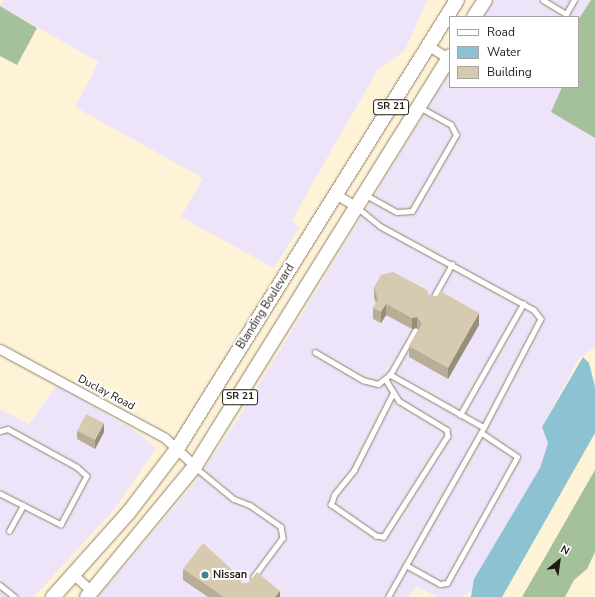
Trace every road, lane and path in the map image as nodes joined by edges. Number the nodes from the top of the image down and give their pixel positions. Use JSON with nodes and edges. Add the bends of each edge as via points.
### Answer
{"nodes":[{"id":1,"x":457,"y":0,"type":"edge"},
{"id":2,"x":485,"y":0,"type":"edge"},
{"id":3,"x":543,"y":0,"type":"edge"},
{"id":4,"x":574,"y":0,"type":"edge"},
{"id":5,"x":475,"y":16,"type":"edge"},
{"id":6,"x":429,"y":46,"type":"junction"},
{"id":7,"x":449,"y":58,"type":"edge"},
{"id":8,"x":418,"y":107,"type":"junction"},
{"id":9,"x":364,"y":194,"type":"junction"},
{"id":10,"x":337,"y":195,"type":"junction"},
{"id":11,"x":357,"y":207,"type":"junction"},
{"id":12,"x":452,"y":264,"type":"junction"},
{"id":13,"x":430,"y":303,"type":"edge"},
{"id":14,"x":523,"y":304,"type":"junction"},
{"id":15,"x":415,"y":331,"type":"dead end"},
{"id":16,"x":0,"y":349,"type":"edge"},
{"id":17,"x":315,"y":352,"type":"dead end"},
{"id":18,"x":388,"y":378,"type":"junction"},
{"id":19,"x":393,"y":393,"type":"junction"},
{"id":20,"x":460,"y":415,"type":"junction"},
{"id":21,"x":484,"y":428,"type":"junction"},
{"id":22,"x":0,"y":431,"type":"edge"},
{"id":23,"x":481,"y":433,"type":"junction"},
{"id":24,"x":177,"y":449,"type":"junction"},
{"id":25,"x":195,"y":466,"type":"junction"},
{"id":26,"x":0,"y":494,"type":"edge"},
{"id":27,"x":22,"y":506,"type":"junction"},
{"id":28,"x":9,"y":531,"type":"dead end"},
{"id":29,"x":406,"y":565,"type":"junction"},
{"id":30,"x":74,"y":575,"type":"junction"},
{"id":31,"x":256,"y":575,"type":"junction"},
{"id":32,"x":261,"y":580,"type":"edge"},
{"id":33,"x":251,"y":581,"type":"edge"},
{"id":34,"x":1,"y":588,"type":"edge"},
{"id":35,"x":92,"y":595,"type":"edge"},
{"id":36,"x":15,"y":597,"type":"edge"},
{"id":37,"x":53,"y":597,"type":"edge"},
{"id":38,"x":388,"y":597,"type":"edge"}],
"edges":[{"from":1,"to":6,"type":"main road","name":"Blanding Boulevard","number":"SR 21"},
{"from":2,"to":5,"type":"main road"},
{"from":3,"to":4,"type":"lane","via":[[566,14]]},
{"from":6,"to":7,"type":"street"},
{"from":6,"to":10,"type":"main road","name":"Blanding Boulevard","number":"SR 21"},
{"from":7,"to":8,"type":"main road","number":"SR 21"},
{"from":8,"to":9,"type":"main road","number":"SR 21"},
{"from":8,"to":9,"type":"lane","via":[[451,125],[456,135],[412,211],[397,212]]},
{"from":9,"to":11,"type":"main road","number":"SR 21"},
{"from":10,"to":11,"type":"street"},
{"from":10,"to":24,"type":"main road","name":"Blanding Boulevard","number":"SR 21"},
{"from":11,"to":12,"type":"lane","via":[[380,226]]},
{"from":11,"to":25,"type":"main road","number":"SR 21"},
{"from":12,"to":13,"type":"lane"},
{"from":12,"to":14,"type":"lane"},
{"from":14,"to":20,"type":"lane"},
{"from":14,"to":21,"type":"lane","via":[[537,313],[541,323]]},
{"from":15,"to":18,"type":"lane"},
{"from":16,"to":24,"type":"street","name":"Duclay Road","via":[[165,438]]},
{"from":17,"to":18,"type":"lane","via":[[367,382],[378,384]]},
{"from":18,"to":19,"type":"lane"},
{"from":18,"to":20,"type":"lane"},
{"from":19,"to":19,"type":"lane","via":[[399,401],[447,430],[448,436],[384,538],[376,536],[331,505],[334,495],[354,470]]},
{"from":20,"to":21,"type":"lane"},
{"from":21,"to":23,"type":"lane"},
{"from":22,"to":27,"type":"lane","via":[[8,429],[87,475],[60,525]]},
{"from":23,"to":29,"type":"lane"},
{"from":23,"to":29,"type":"lane","via":[[517,456],[447,583],[440,584]]},
{"from":24,"to":25,"type":"street","name":"Duclay Road"},
{"from":24,"to":30,"type":"main road","name":"Blanding Boulevard","number":"SR 21"},
{"from":25,"to":31,"type":"lane","via":[[234,499],[250,505],[281,527],[283,538]]},
{"from":25,"to":35,"type":"main road","number":"SR 21"},
{"from":26,"to":27,"type":"lane"},
{"from":27,"to":28,"type":"lane"},
{"from":29,"to":38,"type":"lane"},
{"from":30,"to":35,"type":"street"},
{"from":30,"to":37,"type":"main road","name":"Blanding Boulevard","number":"SR 21"},
{"from":31,"to":32,"type":"lane"},
{"from":31,"to":33,"type":"lane"},
{"from":34,"to":36,"type":"lane"}]}
